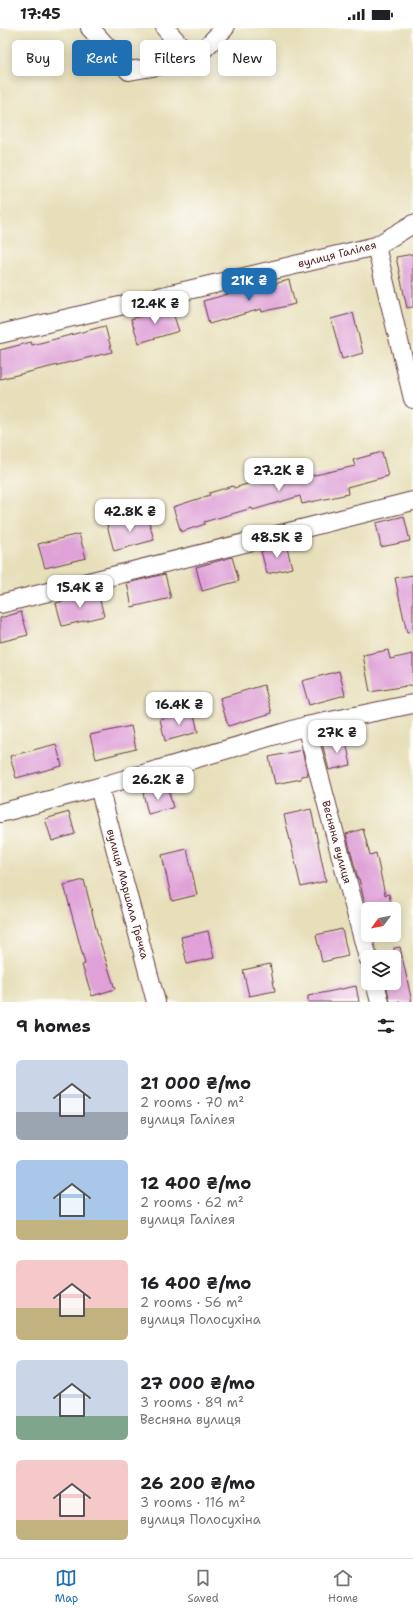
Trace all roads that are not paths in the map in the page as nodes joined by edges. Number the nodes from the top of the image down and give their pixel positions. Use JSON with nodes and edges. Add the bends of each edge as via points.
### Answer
{"nodes":[{"id":1,"x":90,"y":28,"type":"edge"},
{"id":2,"x":165,"y":28,"type":"edge"},
{"id":3,"x":226,"y":28,"type":"edge"},
{"id":4,"x":176,"y":40,"type":"edge"},
{"id":5,"x":210,"y":44,"type":"edge"},
{"id":6,"x":140,"y":69,"type":"edge"},
{"id":7,"x":413,"y":224,"type":"edge"},
{"id":8,"x":376,"y":246,"type":"junction"},
{"id":9,"x":0,"y":334,"type":"edge"},
{"id":10,"x":413,"y":399,"type":"edge"},
{"id":11,"x":413,"y":502,"type":"edge"},
{"id":12,"x":0,"y":604,"type":"edge"},
{"id":13,"x":413,"y":704,"type":"edge"},
{"id":14,"x":306,"y":726,"type":"junction"},
{"id":15,"x":99,"y":786,"type":"junction"},
{"id":16,"x":0,"y":813,"type":"edge"},
{"id":17,"x":366,"y":950,"type":"edge"},
{"id":18,"x":376,"y":990,"type":"edge"},
{"id":19,"x":156,"y":1002,"type":"edge"},
{"id":20,"x":380,"y":1002,"type":"edge"}],
"edges":[{"from":1,"to":6,"type":"street","via":[[129,71]]},
{"from":2,"to":4,"type":"street"},
{"from":3,"to":5,"type":"street"},
{"from":7,"to":8,"type":"street","name":"вулиця Галілея"},
{"from":8,"to":9,"type":"street","name":"вулиця Галілея"},
{"from":8,"to":10,"type":"street"},
{"from":11,"to":12,"type":"street"},
{"from":13,"to":14,"type":"street"},
{"from":14,"to":15,"type":"street"},
{"from":14,"to":17,"type":"street","name":"Весняна вулиця"},
{"from":15,"to":16,"type":"street"},
{"from":15,"to":19,"type":"street","name":"вулиця Маршала Гречка"},
{"from":18,"to":20,"type":"street"}]}
